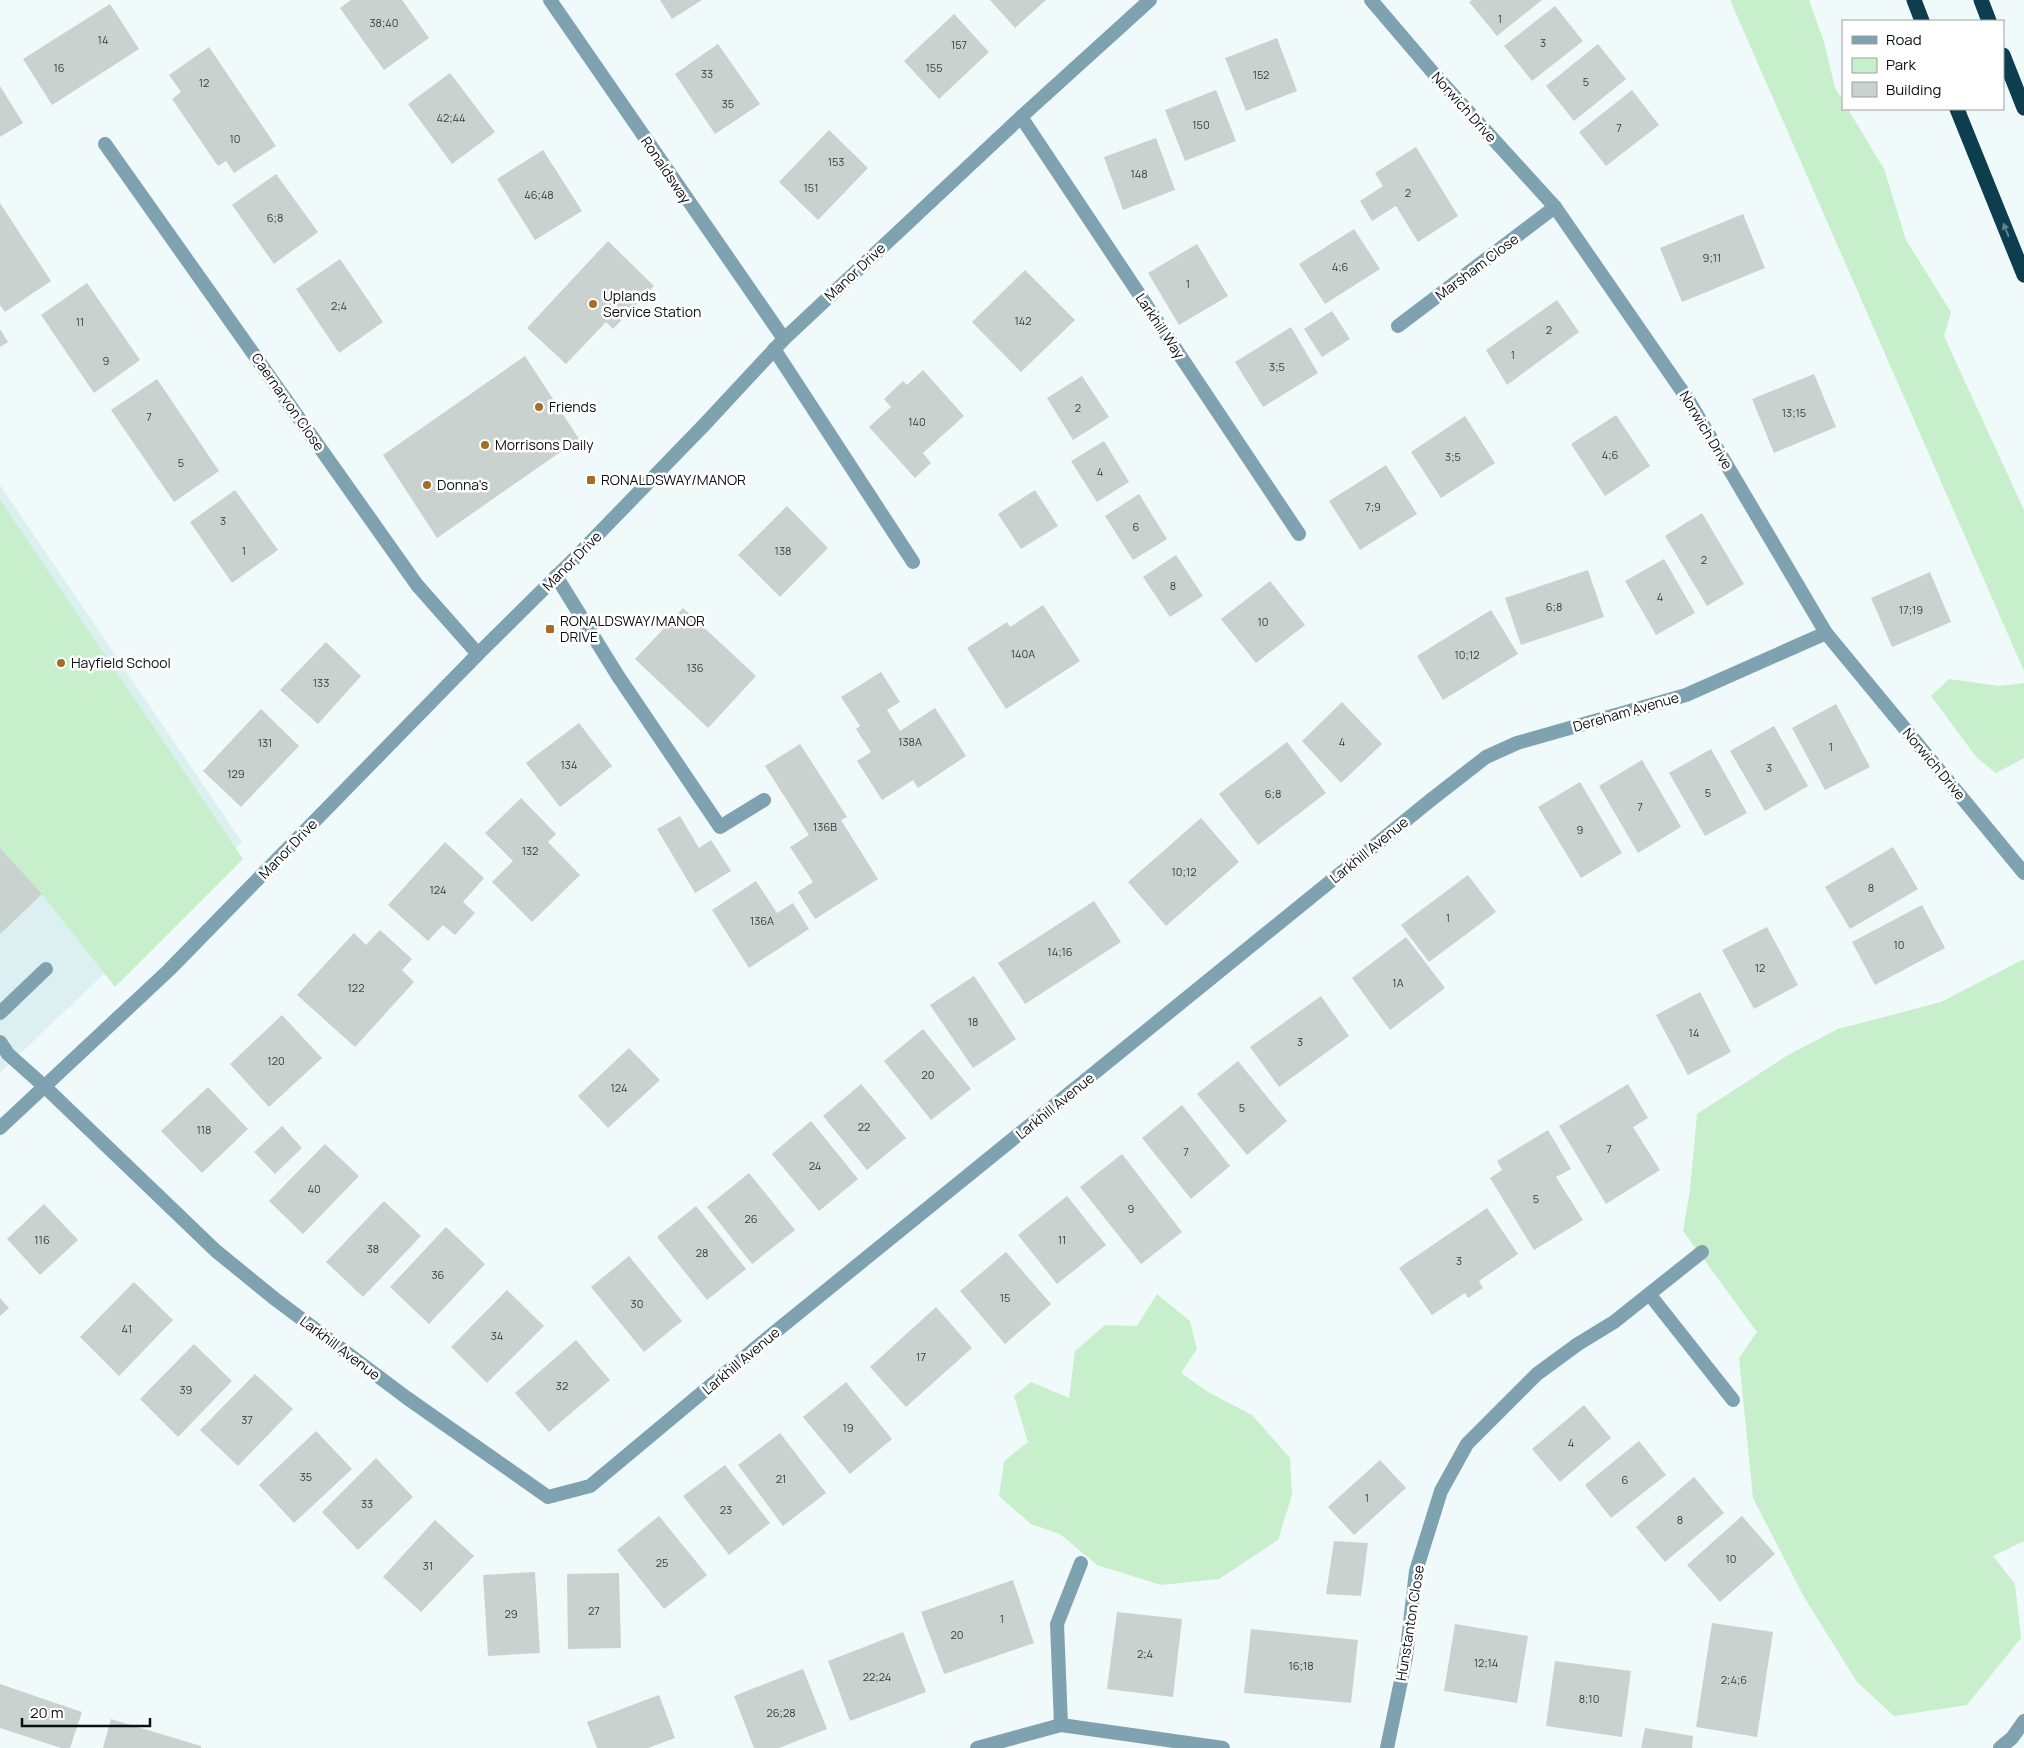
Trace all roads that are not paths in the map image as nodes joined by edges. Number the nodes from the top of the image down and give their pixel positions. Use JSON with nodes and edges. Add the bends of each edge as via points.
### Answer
{"nodes":[{"id":1,"x":550,"y":0,"type":"edge"},
{"id":2,"x":1150,"y":0,"type":"edge"},
{"id":3,"x":1371,"y":0,"type":"edge"},
{"id":4,"x":1914,"y":0,"type":"edge"},
{"id":5,"x":1980,"y":0,"type":"edge"},
{"id":6,"x":1922,"y":20,"type":"edge"},
{"id":7,"x":1989,"y":20,"type":"edge"},
{"id":8,"x":2004,"y":58,"type":"edge"},
{"id":9,"x":2024,"y":108,"type":"edge"},
{"id":10,"x":1957,"y":110,"type":"edge"},
{"id":11,"x":1021,"y":117,"type":"junction"},
{"id":12,"x":105,"y":144,"type":"dead end"},
{"id":13,"x":1555,"y":207,"type":"junction"},
{"id":14,"x":2024,"y":275,"type":"edge"},
{"id":15,"x":1398,"y":326,"type":"dead end"},
{"id":16,"x":784,"y":339,"type":"junction"},
{"id":17,"x":774,"y":349,"type":"junction"},
{"id":18,"x":1298,"y":534,"type":"dead end"},
{"id":19,"x":913,"y":562,"type":"dead end"},
{"id":20,"x":556,"y":576,"type":"junction"},
{"id":21,"x":1826,"y":633,"type":"junction"},
{"id":22,"x":478,"y":654,"type":"junction"},
{"id":23,"x":1432,"y":798,"type":"joint"},
{"id":24,"x":764,"y":800,"type":"dead end"},
{"id":25,"x":2024,"y":874,"type":"edge"},
{"id":26,"x":46,"y":969,"type":"dead end"},
{"id":27,"x":0,"y":1013,"type":"edge"},
{"id":28,"x":0,"y":1042,"type":"edge"},
{"id":29,"x":44,"y":1086,"type":"junction"},
{"id":30,"x":0,"y":1128,"type":"edge"},
{"id":31,"x":1702,"y":1252,"type":"dead end"},
{"id":32,"x":1650,"y":1294,"type":"junction"},
{"id":33,"x":1732,"y":1400,"type":"dead end"},
{"id":34,"x":1081,"y":1563,"type":"dead end"},
{"id":35,"x":2024,"y":1722,"type":"edge"},
{"id":36,"x":1061,"y":1726,"type":"junction"},
{"id":37,"x":978,"y":1748,"type":"edge"},
{"id":38,"x":1223,"y":1748,"type":"edge"},
{"id":39,"x":1387,"y":1748,"type":"edge"},
{"id":40,"x":2000,"y":1748,"type":"edge"}],
"edges":[{"from":1,"to":16,"type":"street","name":"Ronaldsway"},
{"from":2,"to":11,"type":"street","name":"Manor Drive"},
{"from":3,"to":13,"type":"street","name":"Norwich Drive"},
{"from":4,"to":6,"type":"highway"},
{"from":5,"to":7,"type":"highway"},
{"from":8,"to":9,"type":"highway"},
{"from":14,"to":10,"type":"highway","one_way":true},
{"from":11,"to":16,"type":"street","name":"Manor Drive"},
{"from":11,"to":18,"type":"street","name":"Larkhill Way"},
{"from":12,"to":22,"type":"street","name":"Caernarvon Close","via":[[417,585]]},
{"from":13,"to":15,"type":"street","name":"Marsham Close"},
{"from":13,"to":21,"type":"street","name":"Norwich Drive","via":[[1689,401]]},
{"from":16,"to":17,"type":"street","name":"Manor Drive"},
{"from":17,"to":19,"type":"street"},
{"from":17,"to":20,"type":"street","name":"Manor Drive"},
{"from":20,"to":22,"type":"street","name":"Manor Drive"},
{"from":20,"to":24,"type":"street","via":[[618,676],[720,827]]},
{"from":21,"to":23,"type":"street","name":"Dereham Avenue","via":[[1686,695],[1517,743],[1486,757]]},
{"from":21,"to":25,"type":"street","name":"Norwich Drive"},
{"from":22,"to":29,"type":"street","name":"Manor Drive","via":[[169,970]]},
{"from":23,"to":29,"type":"street","name":"Larkhill Avenue","via":[[759,1345],[598,1480],[590,1486],[548,1497],[407,1398],[216,1251]]},
{"from":26,"to":27,"type":"street"},
{"from":28,"to":29,"type":"street","via":[[8,1054]]},
{"from":29,"to":30,"type":"street","name":"Manor Drive"},
{"from":31,"to":32,"type":"street","name":"Hunstanton Close"},
{"from":32,"to":33,"type":"street"},
{"from":32,"to":39,"type":"street","name":"Hunstanton Close","via":[[1537,1374],[1467,1444],[1441,1491],[1416,1571],[1406,1657]]},
{"from":34,"to":36,"type":"street","via":[[1057,1624]]},
{"from":35,"to":40,"type":"street"},
{"from":36,"to":37,"type":"street"},
{"from":36,"to":38,"type":"street"}]}
